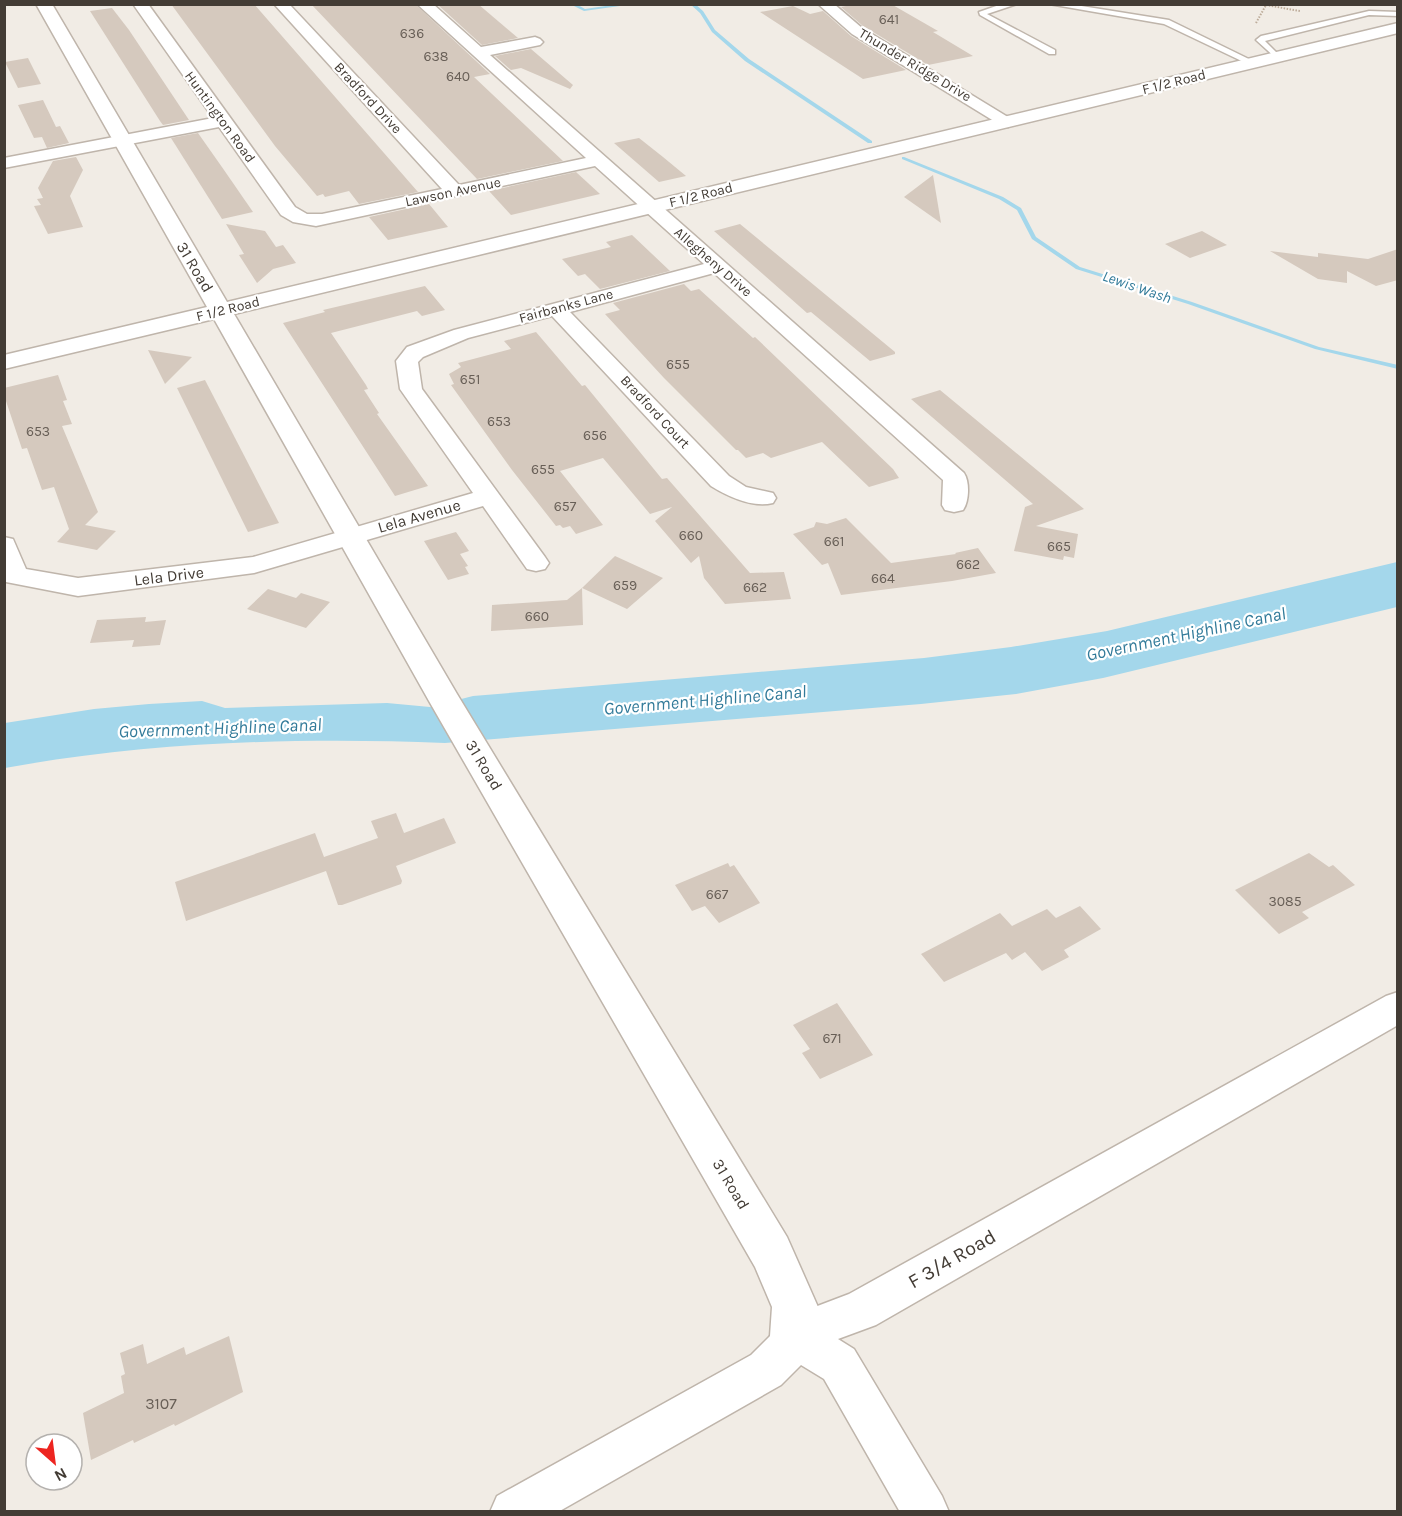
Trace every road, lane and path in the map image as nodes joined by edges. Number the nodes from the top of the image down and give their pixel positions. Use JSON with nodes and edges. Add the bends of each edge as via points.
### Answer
{"nodes":[{"id":1,"x":44,"y":4,"type":"edge"},
{"id":2,"x":140,"y":4,"type":"edge"},
{"id":3,"x":281,"y":4,"type":"edge"},
{"id":4,"x":424,"y":4,"type":"edge"},
{"id":5,"x":825,"y":4,"type":"edge"},
{"id":6,"x":1014,"y":4,"type":"edge"},
{"id":7,"x":1052,"y":4,"type":"edge"},
{"id":8,"x":1280,"y":4,"type":"edge"},
{"id":9,"x":1266,"y":5,"type":"edge"},
{"id":10,"x":1272,"y":6,"type":"dead end"},
{"id":11,"x":1398,"y":14,"type":"edge"},
{"id":12,"x":1255,"y":25,"type":"dead end"},
{"id":13,"x":1398,"y":28,"type":"edge"},
{"id":14,"x":535,"y":42,"type":"dead end"},
{"id":15,"x":478,"y":52,"type":"junction"},
{"id":16,"x":1052,"y":52,"type":"dead end"},
{"id":17,"x":1277,"y":57,"type":"junction"},
{"id":18,"x":1253,"y":63,"type":"junction"},
{"id":19,"x":224,"y":121,"type":"junction"},
{"id":20,"x":1008,"y":122,"type":"junction"},
{"id":21,"x":120,"y":140,"type":"junction"},
{"id":22,"x":599,"y":160,"type":"junction"},
{"id":23,"x":4,"y":163,"type":"edge"},
{"id":24,"x":455,"y":192,"type":"junction"},
{"id":25,"x":650,"y":207,"type":"junction"},
{"id":26,"x":306,"y":222,"type":"joint"},
{"id":27,"x":718,"y":266,"type":"junction"},
{"id":28,"x":556,"y":309,"type":"junction"},
{"id":29,"x":221,"y":310,"type":"junction"},
{"id":30,"x":4,"y":362,"type":"edge"},
{"id":31,"x":487,"y":497,"type":"junction"},
{"id":32,"x":764,"y":498,"type":"dead end"},
{"id":33,"x":954,"y":506,"type":"dead end"},
{"id":34,"x":352,"y":535,"type":"junction"},
{"id":35,"x":4,"y":544,"type":"edge"},
{"id":36,"x":536,"y":563,"type":"dead end"},
{"id":37,"x":1398,"y":1006,"type":"edge"},
{"id":38,"x":793,"y":1336,"type":"junction"},
{"id":39,"x":513,"y":1512,"type":"edge"},
{"id":40,"x":926,"y":1512,"type":"edge"}],
"edges":[{"from":1,"to":21,"type":"street","name":"31 Road"},
{"from":2,"to":19,"type":"street","name":"Huntington Road"},
{"from":3,"to":24,"type":"street","name":"Bradford Drive"},
{"from":4,"to":15,"type":"street","name":"Allegheny Drive"},
{"from":5,"to":20,"type":"street","name":"Thunder Ridge Drive","via":[[857,31]]},
{"from":6,"to":16,"type":"lane","via":[[983,12]]},
{"from":7,"to":18,"type":"lane","via":[[1166,22]]},
{"from":8,"to":10,"type":"path"},
{"from":9,"to":12,"type":"path"},
{"from":11,"to":17,"type":"lane","via":[[1369,13],[1260,40]]},
{"from":13,"to":17,"type":"street","name":"F 1/2 Road"},
{"from":14,"to":15,"type":"street"},
{"from":15,"to":22,"type":"street","name":"Allegheny Drive"},
{"from":17,"to":18,"type":"street","name":"F 1/2 Road"},
{"from":18,"to":20,"type":"street","name":"F 1/2 Road"},
{"from":19,"to":21,"type":"street"},
{"from":19,"to":26,"type":"street","name":"Huntington Road","via":[[288,211]]},
{"from":20,"to":25,"type":"street","name":"F 1/2 Road"},
{"from":21,"to":23,"type":"street"},
{"from":21,"to":29,"type":"street","name":"31 Road"},
{"from":22,"to":24,"type":"street","name":"Lawson Avenue"},
{"from":22,"to":25,"type":"street","name":"Allegheny Drive"},
{"from":24,"to":26,"type":"street","name":"Lawson Avenue"},
{"from":25,"to":27,"type":"street","name":"Allegheny Drive"},
{"from":25,"to":29,"type":"street","name":"F 1/2 Road"},
{"from":27,"to":28,"type":"street","name":"Fairbanks Lane"},
{"from":27,"to":33,"type":"street","name":"Allegheny Drive","via":[[955,478]]},
{"from":28,"to":31,"type":"street","name":"Fairbanks Lane","via":[[461,334],[415,352],[408,362],[411,389]]},
{"from":28,"to":32,"type":"street","name":"Bradford Court","via":[[720,481],[738,492]]},
{"from":29,"to":30,"type":"street","name":"F 1/2 Road"},
{"from":29,"to":34,"type":"street","name":"31 Road"},
{"from":31,"to":34,"type":"street","name":"Lela Avenue"},
{"from":31,"to":36,"type":"street"},
{"from":34,"to":35,"type":"street","name":"Lela Drive","via":[[254,565],[78,587],[15,576]]},
{"from":34,"to":38,"type":"street","name":"31 Road","via":[[445,701],[771,1252],[795,1307]]},
{"from":37,"to":38,"type":"street","name":"F 3/4 Road","via":[[861,1310]]},
{"from":38,"to":39,"type":"street","via":[[787,1349],[766,1370]]},
{"from":38,"to":40,"type":"street","via":[[839,1365]]}]}
